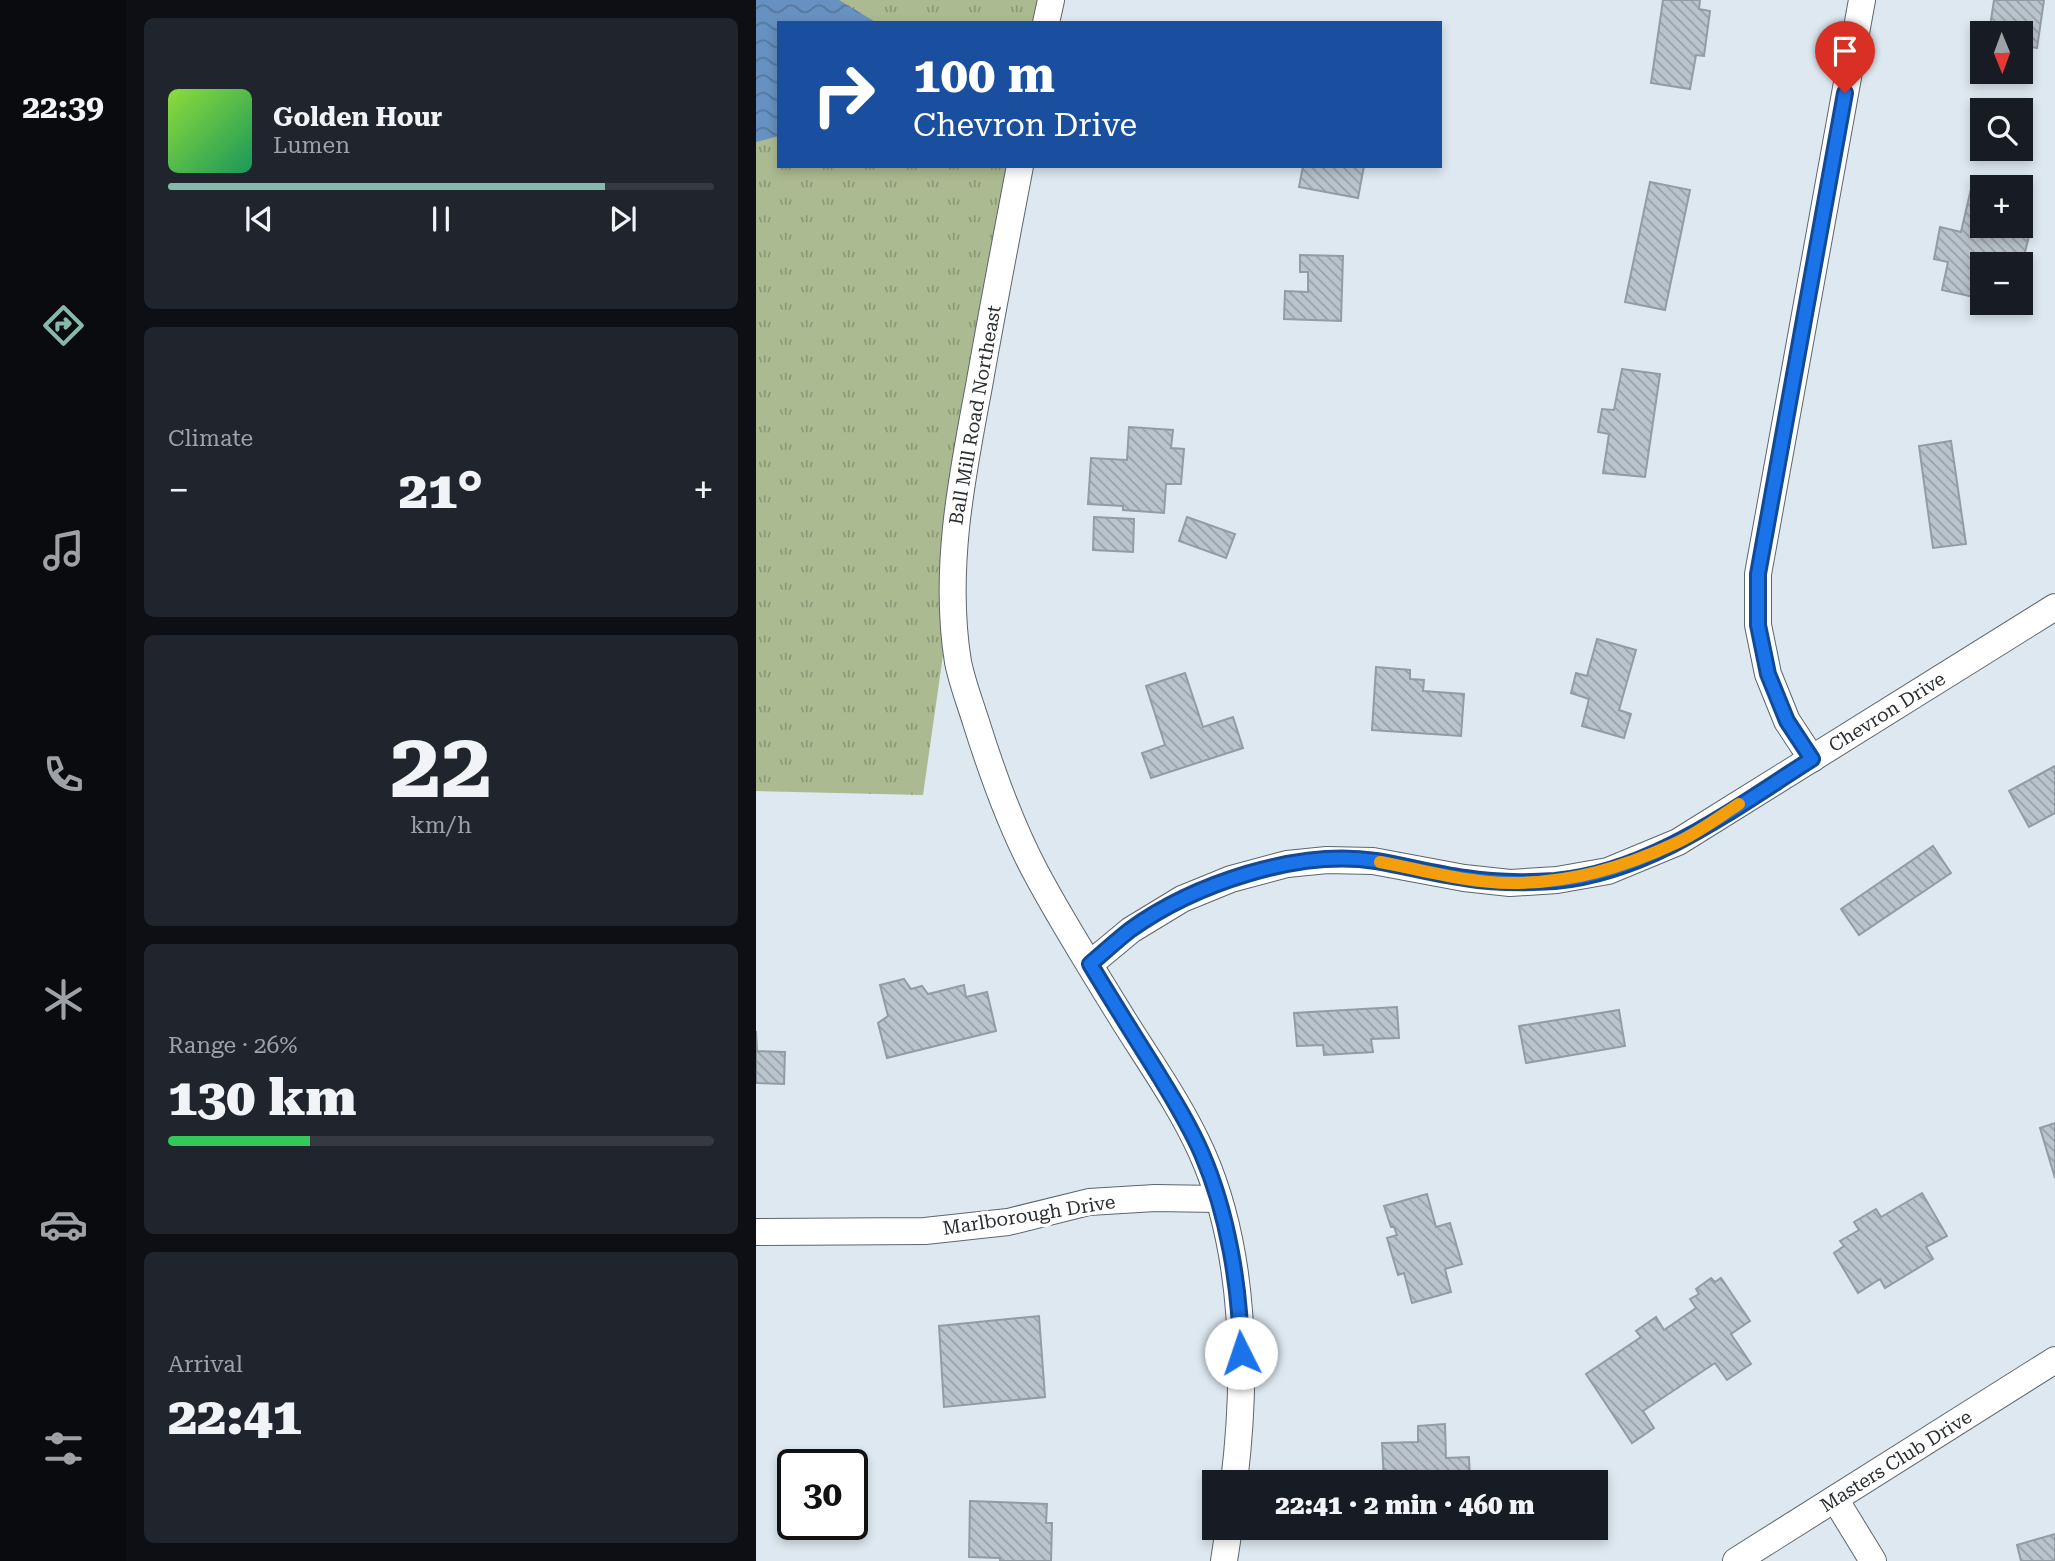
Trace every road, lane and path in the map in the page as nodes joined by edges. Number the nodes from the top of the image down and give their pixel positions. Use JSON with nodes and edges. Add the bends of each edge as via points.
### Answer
{"nodes":[{"id":1,"x":1051,"y":0,"type":"edge"},
{"id":2,"x":1862,"y":0,"type":"edge"},
{"id":3,"x":1046,"y":21,"type":"edge"},
{"id":4,"x":1020,"y":168,"type":"edge"},
{"id":5,"x":2055,"y":607,"type":"edge"},
{"id":6,"x":1812,"y":759,"type":"junction"},
{"id":7,"x":1090,"y":964,"type":"junction"},
{"id":8,"x":1219,"y":1199,"type":"junction"},
{"id":9,"x":756,"y":1232,"type":"edge"},
{"id":10,"x":2055,"y":1360,"type":"edge"},
{"id":11,"x":1235,"y":1470,"type":"edge"},
{"id":12,"x":1835,"y":1499,"type":"junction"},
{"id":13,"x":1227,"y":1540,"type":"edge"},
{"id":14,"x":1224,"y":1561,"type":"edge"},
{"id":15,"x":1736,"y":1561,"type":"edge"},
{"id":16,"x":1873,"y":1561,"type":"edge"}],
"edges":[{"from":1,"to":3,"type":"street"},
{"from":2,"to":6,"type":"street","via":[[1758,574],[1758,625],[1768,674],[1787,721]]},
{"from":4,"to":7,"type":"street","name":"Ball Mill Road Northeast","via":[[962,476],[953,607],[959,664],[994,781],[1034,870]]},
{"from":5,"to":6,"type":"street","name":"Chevron Drive"},
{"from":6,"to":7,"type":"street","name":"Chevron Drive","via":[[1678,842],[1608,871],[1510,883],[1373,861],[1287,864],[1182,899],[1131,930]]},
{"from":7,"to":8,"type":"street","name":"Ball Mill Road Northeast","via":[[1181,1112]]},
{"from":8,"to":9,"type":"street","name":"Marlborough Drive","via":[[1089,1202],[1008,1222],[925,1231]]},
{"from":8,"to":11,"type":"street","name":"Ball Mill Road Northeast","via":[[1241,1330]]},
{"from":10,"to":12,"type":"street","name":"Masters Club Drive"},
{"from":12,"to":15,"type":"street","name":"Masters Club Drive"},
{"from":12,"to":16,"type":"street"},
{"from":13,"to":14,"type":"street"}]}
